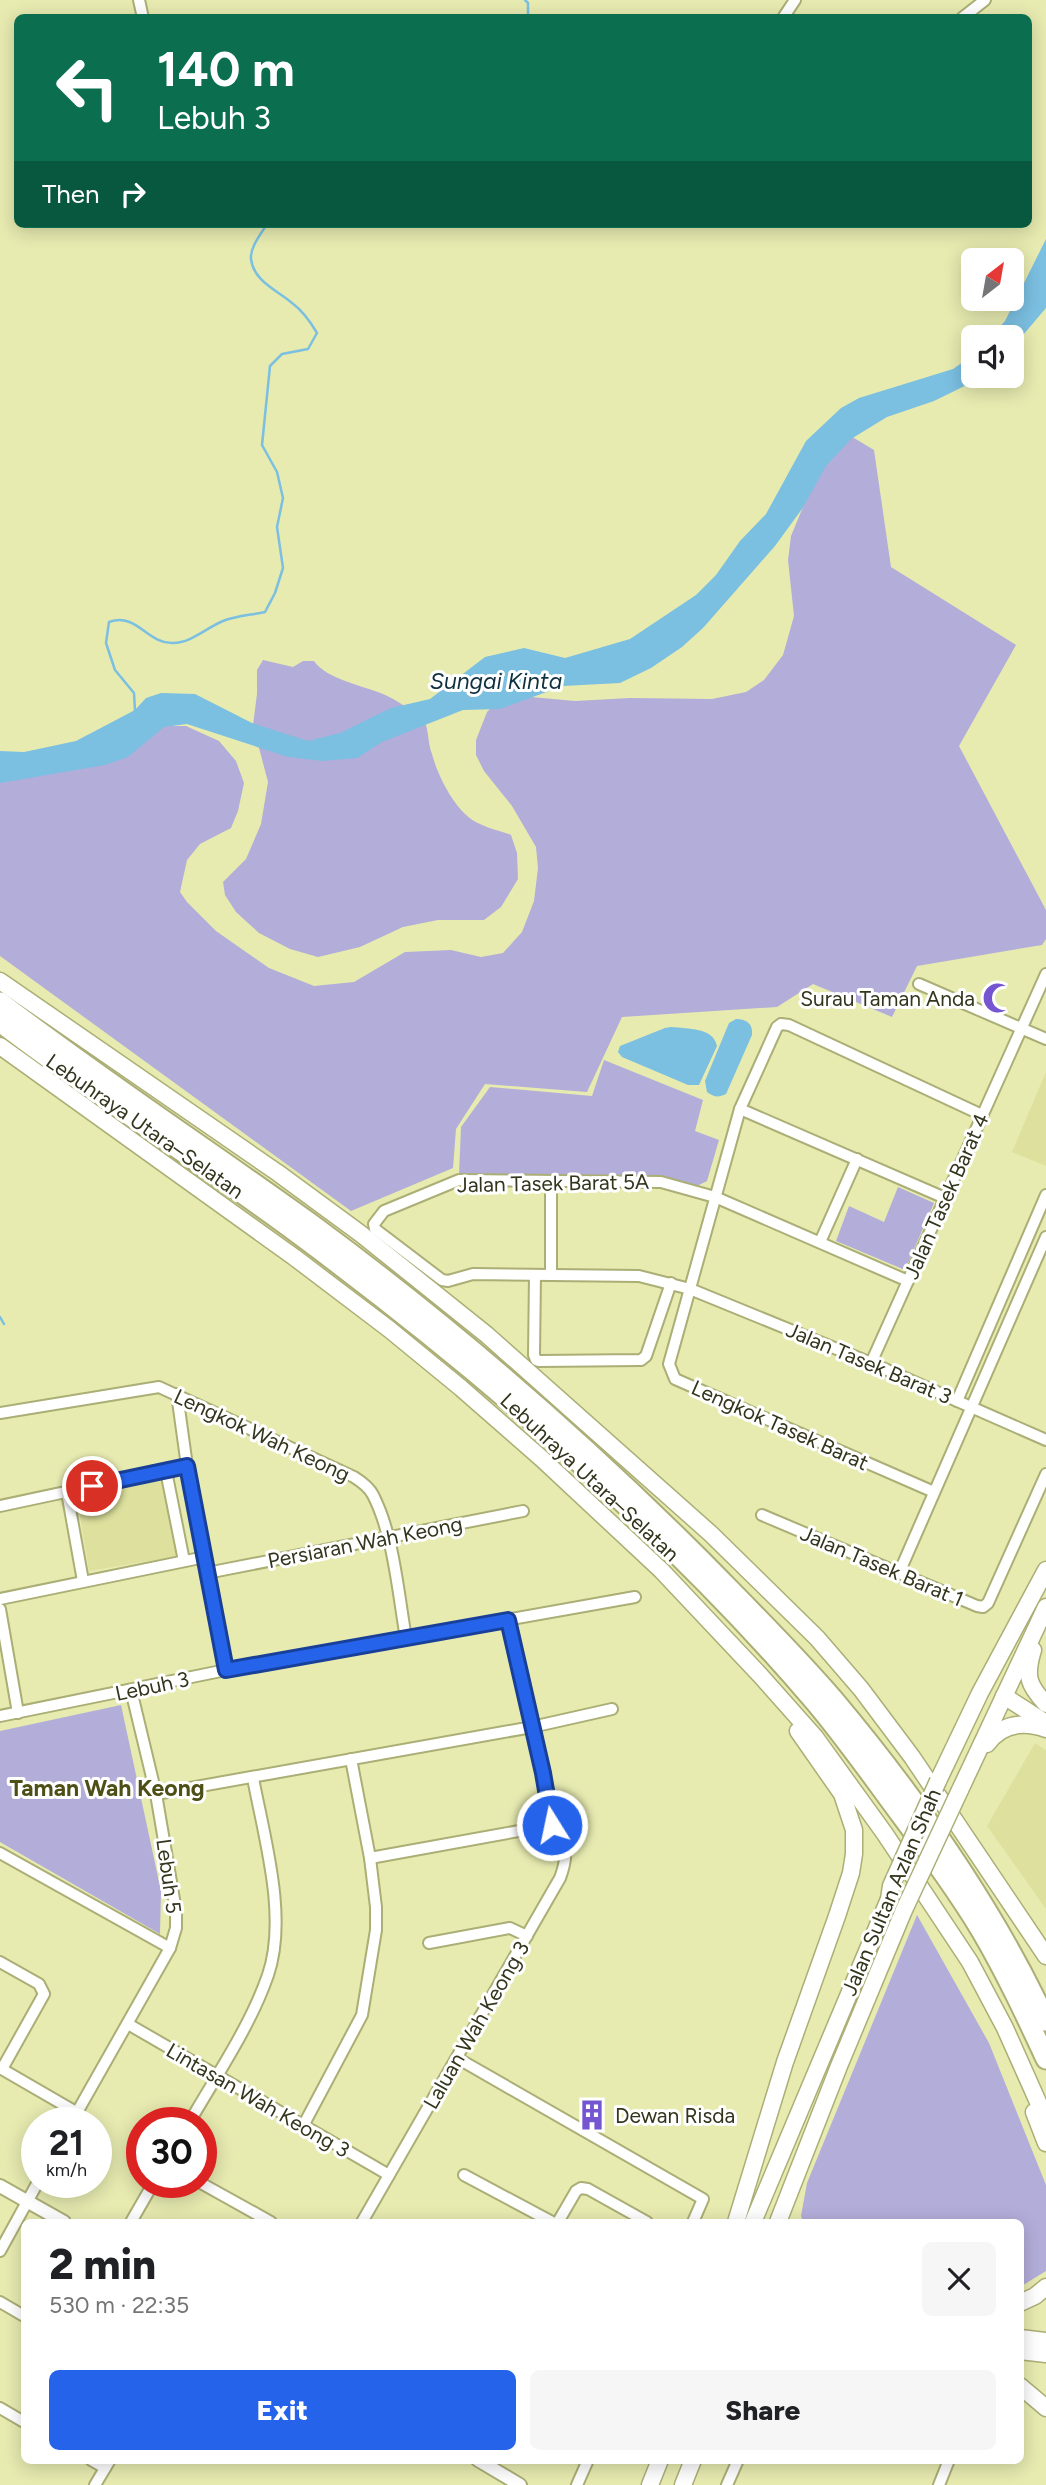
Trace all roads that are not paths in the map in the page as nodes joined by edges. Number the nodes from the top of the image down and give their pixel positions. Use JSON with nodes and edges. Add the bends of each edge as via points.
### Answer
{"nodes":[{"id":1,"x":985,"y":0,"type":"edge"},
{"id":2,"x":967,"y":14,"type":"edge"},
{"id":3,"x":1046,"y":974,"type":"edge"},
{"id":4,"x":0,"y":981,"type":"edge"},
{"id":5,"x":919,"y":984,"type":"dead end"},
{"id":6,"x":0,"y":1002,"type":"edge"},
{"id":7,"x":0,"y":1022,"type":"edge"},
{"id":8,"x":1021,"y":1028,"type":"junction"},
{"id":9,"x":1046,"y":1039,"type":"edge"},
{"id":10,"x":0,"y":1046,"type":"edge"},
{"id":11,"x":740,"y":1109,"type":"junction"},
{"id":12,"x":982,"y":1115,"type":"junction"},
{"id":13,"x":857,"y":1159,"type":"junction"},
{"id":14,"x":551,"y":1181,"type":"junction"},
{"id":15,"x":1046,"y":1195,"type":"edge"},
{"id":16,"x":715,"y":1197,"type":"junction"},
{"id":17,"x":945,"y":1198,"type":"junction"},
{"id":18,"x":1046,"y":1237,"type":"edge"},
{"id":19,"x":820,"y":1242,"type":"junction"},
{"id":20,"x":415,"y":1260,"type":"joint"},
{"id":21,"x":535,"y":1275,"type":"junction"},
{"id":22,"x":551,"y":1275,"type":"junction"},
{"id":23,"x":908,"y":1281,"type":"junction"},
{"id":24,"x":671,"y":1283,"type":"junction"},
{"id":25,"x":690,"y":1289,"type":"junction"},
{"id":26,"x":871,"y":1363,"type":"junction"},
{"id":27,"x":177,"y":1394,"type":"junction"},
{"id":28,"x":957,"y":1401,"type":"junction"},
{"id":29,"x":971,"y":1407,"type":"junction"},
{"id":30,"x":0,"y":1413,"type":"edge"},
{"id":31,"x":1046,"y":1440,"type":"edge"},
{"id":32,"x":187,"y":1466,"type":"junction"},
{"id":33,"x":166,"y":1471,"type":"junction"},
{"id":34,"x":1046,"y":1474,"type":"edge"},
{"id":35,"x":67,"y":1492,"type":"junction"},
{"id":36,"x":934,"y":1492,"type":"junction"},
{"id":37,"x":0,"y":1506,"type":"edge"},
{"id":38,"x":523,"y":1511,"type":"dead end"},
{"id":39,"x":762,"y":1515,"type":"dead end"},
{"id":40,"x":387,"y":1537,"type":"junction"},
{"id":41,"x":205,"y":1557,"type":"junction"},
{"id":42,"x":184,"y":1562,"type":"junction"},
{"id":43,"x":1046,"y":1570,"type":"edge"},
{"id":44,"x":207,"y":1573,"type":"junction"},
{"id":45,"x":899,"y":1573,"type":"junction"},
{"id":46,"x":83,"y":1581,"type":"junction"},
{"id":47,"x":635,"y":1597,"type":"dead end"},
{"id":48,"x":0,"y":1599,"type":"edge"},
{"id":49,"x":1046,"y":1607,"type":"edge"},
{"id":50,"x":0,"y":1609,"type":"edge"},
{"id":51,"x":508,"y":1620,"type":"junction"},
{"id":52,"x":406,"y":1638,"type":"junction"},
{"id":53,"x":1005,"y":1649,"type":"junction"},
{"id":54,"x":226,"y":1670,"type":"junction"},
{"id":55,"x":760,"y":1675,"type":"junction"},
{"id":56,"x":1006,"y":1687,"type":"junction"},
{"id":57,"x":131,"y":1690,"type":"junction"},
{"id":58,"x":1046,"y":1705,"type":"edge"},
{"id":59,"x":612,"y":1709,"type":"dead end"},
{"id":60,"x":18,"y":1713,"type":"junction"},
{"id":61,"x":0,"y":1716,"type":"edge"},
{"id":62,"x":1046,"y":1723,"type":"edge"},
{"id":63,"x":532,"y":1727,"type":"junction"},
{"id":64,"x":1046,"y":1729,"type":"edge"},
{"id":65,"x":351,"y":1759,"type":"junction"},
{"id":66,"x":971,"y":1766,"type":"junction"},
{"id":67,"x":253,"y":1778,"type":"junction"},
{"id":68,"x":947,"y":1785,"type":"junction"},
{"id":69,"x":156,"y":1794,"type":"junction"},
{"id":70,"x":552,"y":1825,"type":"junction"},
{"id":71,"x":0,"y":1853,"type":"edge"},
{"id":72,"x":370,"y":1858,"type":"junction"},
{"id":73,"x":527,"y":1936,"type":"junction"},
{"id":74,"x":429,"y":1943,"type":"dead end"},
{"id":75,"x":170,"y":1948,"type":"junction"},
{"id":76,"x":1046,"y":1954,"type":"edge"},
{"id":77,"x":0,"y":1962,"type":"edge"},
{"id":78,"x":1046,"y":2021,"type":"edge"},
{"id":79,"x":128,"y":2024,"type":"junction"},
{"id":80,"x":1005,"y":2028,"type":"junction"},
{"id":81,"x":457,"y":2058,"type":"junction"},
{"id":82,"x":1046,"y":2059,"type":"edge"},
{"id":83,"x":1,"y":2069,"type":"edge"},
{"id":84,"x":216,"y":2076,"type":"junction"},
{"id":85,"x":58,"y":2107,"type":"edge"},
{"id":86,"x":80,"y":2107,"type":"edge"},
{"id":87,"x":198,"y":2107,"type":"edge"},
{"id":88,"x":1046,"y":2120,"type":"edge"},
{"id":89,"x":303,"y":2126,"type":"junction"},
{"id":90,"x":1046,"y":2143,"type":"edge"},
{"id":91,"x":389,"y":2175,"type":"junction"},
{"id":92,"x":464,"y":2175,"type":"dead end"},
{"id":93,"x":797,"y":2175,"type":"junction"},
{"id":94,"x":0,"y":2186,"type":"edge"},
{"id":95,"x":217,"y":2192,"type":"edge"},
{"id":96,"x":29,"y":2198,"type":"edge"},
{"id":97,"x":145,"y":2198,"type":"edge"},
{"id":98,"x":764,"y":2200,"type":"junction"},
{"id":99,"x":27,"y":2201,"type":"junction"},
{"id":100,"x":59,"y":2219,"type":"edge"},
{"id":101,"x":133,"y":2219,"type":"edge"},
{"id":102,"x":266,"y":2219,"type":"edge"},
{"id":103,"x":364,"y":2219,"type":"edge"},
{"id":104,"x":546,"y":2219,"type":"edge"},
{"id":105,"x":560,"y":2219,"type":"edge"},
{"id":106,"x":642,"y":2219,"type":"edge"},
{"id":107,"x":694,"y":2219,"type":"edge"},
{"id":108,"x":737,"y":2219,"type":"edge"},
{"id":109,"x":754,"y":2219,"type":"edge"},
{"id":110,"x":761,"y":2219,"type":"edge"},
{"id":111,"x":779,"y":2219,"type":"edge"},
{"id":112,"x":792,"y":2219,"type":"edge"},
{"id":113,"x":0,"y":2250,"type":"edge"},
{"id":114,"x":1046,"y":2287,"type":"edge"},
{"id":115,"x":1024,"y":2301,"type":"edge"},
{"id":116,"x":0,"y":2302,"type":"edge"},
{"id":117,"x":21,"y":2314,"type":"edge"},
{"id":118,"x":1024,"y":2338,"type":"edge"},
{"id":119,"x":1046,"y":2341,"type":"edge"},
{"id":120,"x":1024,"y":2351,"type":"edge"},
{"id":121,"x":1046,"y":2354,"type":"edge"},
{"id":122,"x":1024,"y":2389,"type":"edge"},
{"id":123,"x":0,"y":2408,"type":"edge"},
{"id":124,"x":1046,"y":2408,"type":"edge"},
{"id":125,"x":21,"y":2420,"type":"edge"},
{"id":126,"x":107,"y":2464,"type":"edge"},
{"id":127,"x":485,"y":2464,"type":"edge"},
{"id":128,"x":586,"y":2464,"type":"edge"},
{"id":129,"x":658,"y":2464,"type":"edge"},
{"id":130,"x":666,"y":2464,"type":"edge"},
{"id":131,"x":736,"y":2464,"type":"edge"},
{"id":132,"x":947,"y":2464,"type":"edge"},
{"id":133,"x":95,"y":2485,"type":"edge"},
{"id":134,"x":520,"y":2485,"type":"edge"},
{"id":135,"x":577,"y":2485,"type":"edge"},
{"id":136,"x":650,"y":2485,"type":"edge"},
{"id":137,"x":658,"y":2485,"type":"edge"},
{"id":138,"x":727,"y":2485,"type":"edge"},
{"id":139,"x":939,"y":2485,"type":"edge"}],
"edges":[{"from":1,"to":2,"type":"street"},
{"from":3,"to":8,"type":"street","name":"Jalan Tasek Barat 4"},
{"from":4,"to":76,"type":"main road","via":[[361,1234],[487,1335],[710,1534],[817,1638],[861,1689]]},
{"from":5,"to":8,"type":"street"},
{"from":6,"to":78,"type":"highway","name":"Lebuhraya Utara–Selatan","via":[[435,1320],[585,1448],[666,1525],[776,1637],[883,1761],[955,1861],[1026,1977]]},
{"from":7,"to":82,"type":"highway","name":"Lebuhraya Utara–Selatan","via":[[303,1237],[440,1342],[652,1532],[763,1643],[873,1777],[982,1933]]},
{"from":8,"to":9,"type":"street"},
{"from":8,"to":12,"type":"street","name":"Jalan Tasek Barat 4"},
{"from":10,"to":55,"type":"main road","via":[[294,1257],[461,1388],[661,1570]]},
{"from":11,"to":12,"type":"street","name":"Lengkok Tasek Barat","via":[[781,1024]]},
{"from":11,"to":13,"type":"street"},
{"from":11,"to":16,"type":"street","name":"Lengkok Tasek Barat"},
{"from":12,"to":17,"type":"street","name":"Jalan Tasek Barat 4"},
{"from":13,"to":17,"type":"street"},
{"from":13,"to":19,"type":"street"},
{"from":14,"to":16,"type":"street","name":"Jalan Tasek Barat 5A","via":[[661,1182]]},
{"from":14,"to":20,"type":"street","name":"Jalan Tasek Barat 5A","via":[[458,1180],[381,1213],[375,1229]]},
{"from":14,"to":22,"type":"street"},
{"from":15,"to":28,"type":"street"},
{"from":16,"to":19,"type":"street","name":"Jalan Tasek Barat 5A"},
{"from":16,"to":25,"type":"street","name":"Lengkok Tasek Barat"},
{"from":17,"to":23,"type":"street","name":"Jalan Tasek Barat 4"},
{"from":18,"to":29,"type":"street"},
{"from":19,"to":23,"type":"street","name":"Jalan Tasek Barat 5A"},
{"from":20,"to":21,"type":"street","name":"Jalan Tasek Barat 3","via":[[448,1281],[473,1275]]},
{"from":21,"to":22,"type":"street","name":"Jalan Tasek Barat 3"},
{"from":21,"to":24,"type":"street","via":[[534,1355],[540,1361],[640,1360],[646,1356]]},
{"from":22,"to":24,"type":"street","name":"Jalan Tasek Barat 3","via":[[639,1276]]},
{"from":23,"to":26,"type":"street","name":"Jalan Tasek Barat 4"},
{"from":24,"to":25,"type":"street","name":"Jalan Tasek Barat 3"},
{"from":25,"to":26,"type":"street","name":"Jalan Tasek Barat 3"},
{"from":25,"to":36,"type":"street","name":"Lengkok Tasek Barat","via":[[669,1364],[675,1378]]},
{"from":26,"to":28,"type":"street","name":"Jalan Tasek Barat 3"},
{"from":27,"to":30,"type":"street","name":"Lengkok Wah Keong","via":[[154,1387]]},
{"from":27,"to":32,"type":"street"},
{"from":27,"to":40,"type":"street","name":"Lengkok Wah Keong","via":[[366,1484]]},
{"from":28,"to":29,"type":"street","name":"Jalan Tasek Barat 3"},
{"from":29,"to":31,"type":"street","name":"Jalan Tasek Barat 3"},
{"from":29,"to":36,"type":"street"},
{"from":32,"to":33,"type":"street"},
{"from":32,"to":41,"type":"street"},
{"from":33,"to":35,"type":"street"},
{"from":33,"to":42,"type":"street"},
{"from":34,"to":45,"type":"street","name":"Jalan Tasek Barat 1","via":[[983,1607]]},
{"from":35,"to":37,"type":"street"},
{"from":35,"to":46,"type":"street"},
{"from":36,"to":45,"type":"street"},
{"from":38,"to":40,"type":"street","name":"Persiaran Wah Keong"},
{"from":39,"to":45,"type":"street","name":"Jalan Tasek Barat 1"},
{"from":40,"to":44,"type":"street","name":"Persiaran Wah Keong"},
{"from":40,"to":52,"type":"street","name":"Lengkok Wah Keong"},
{"from":41,"to":42,"type":"street"},
{"from":41,"to":44,"type":"street"},
{"from":42,"to":46,"type":"street"},
{"from":43,"to":53,"type":"main road","name":"Jalan Sultan Azlan Shah"},
{"from":44,"to":54,"type":"street"},
{"from":46,"to":48,"type":"street"},
{"from":47,"to":51,"type":"street","name":"Lebuh 3"},
{"from":49,"to":56,"type":"main road","name":"Jalan Sultan Azlan Shah"},
{"from":49,"to":58,"type":"main road","via":[[1028,1674],[1031,1687]]},
{"from":50,"to":60,"type":"street"},
{"from":51,"to":52,"type":"street","name":"Lebuh 3"},
{"from":51,"to":63,"type":"street","name":"Laluan Wah Keong 3"},
{"from":52,"to":54,"type":"street","name":"Lebuh 3"},
{"from":53,"to":56,"type":"main road","via":[[999,1672]]},
{"from":53,"to":68,"type":"main road","name":"Jalan Sultan Azlan Shah","via":[[976,1701]]},
{"from":54,"to":57,"type":"street","name":"Lebuh 3"},
{"from":55,"to":80,"type":"main road","via":[[815,1737],[885,1833],[970,1962]]},
{"from":55,"to":108,"type":"main road","via":[[842,1794],[854,1842],[851,1872]]},
{"from":56,"to":58,"type":"main road"},
{"from":56,"to":62,"type":"main road"},
{"from":56,"to":66,"type":"main road","name":"Jalan Sultan Azlan Shah"},
{"from":56,"to":68,"type":"main road","via":[[987,1697]]},
{"from":57,"to":60,"type":"street","name":"Lebuh 3"},
{"from":57,"to":69,"type":"street","name":"Lebuh 5"},
{"from":59,"to":63,"type":"street"},
{"from":60,"to":61,"type":"street","name":"Lebuh 3"},
{"from":63,"to":65,"type":"street"},
{"from":63,"to":70,"type":"street","name":"Laluan Wah Keong 3"},
{"from":64,"to":66,"type":"main road","via":[[1020,1724],[1005,1727],[994,1734]]},
{"from":65,"to":67,"type":"street"},
{"from":65,"to":72,"type":"street"},
{"from":66,"to":68,"type":"main road","name":"Jalan Sultan Azlan Shah"},
{"from":67,"to":69,"type":"street"},
{"from":67,"to":84,"type":"street","via":[[272,1882],[274,1944],[268,1974],[252,2011]]},
{"from":68,"to":93,"type":"main road","name":"Jalan Sultan Azlan Shah","bridge":true,"via":[[904,1910]]},
{"from":68,"to":98,"type":"main road","name":"Jalan Sultan Azlan Shah","bridge":true,"via":[[891,1886],[890,1899]]},
{"from":69,"to":75,"type":"street","name":"Lebuh 5","via":[[176,1911]]},
{"from":70,"to":72,"type":"street"},
{"from":70,"to":73,"type":"street","name":"Laluan Wah Keong 3","via":[[565,1842],[564,1867]]},
{"from":71,"to":75,"type":"street"},
{"from":72,"to":89,"type":"street","via":[[376,1930],[362,2015]]},
{"from":73,"to":74,"type":"street","via":[[510,1928]]},
{"from":73,"to":81,"type":"street","name":"Laluan Wah Keong 3"},
{"from":75,"to":79,"type":"street","name":"Lebuh 5"},
{"from":77,"to":83,"type":"street","via":[[39,1984],[44,1994]]},
{"from":79,"to":84,"type":"street","name":"Lintasan Wah Keong 3"},
{"from":79,"to":86,"type":"street","name":"Lebuh 5"},
{"from":80,"to":88,"type":"main road"},
{"from":80,"to":90,"type":"main road"},
{"from":81,"to":91,"type":"street","name":"Laluan Wah Keong 3"},
{"from":81,"to":107,"type":"street","via":[[703,2199]]},
{"from":83,"to":85,"type":"street"},
{"from":84,"to":87,"type":"street"},
{"from":84,"to":89,"type":"street","name":"Lintasan Wah Keong 3"},
{"from":89,"to":91,"type":"street","name":"Lintasan Wah Keong 3"},
{"from":91,"to":103,"type":"street","name":"Laluan Wah Keong 3"},
{"from":92,"to":104,"type":"street"},
{"from":93,"to":111,"type":"main road","name":"Jalan Sultan Azlan Shah"},
{"from":93,"to":112,"type":"main road"},
{"from":94,"to":99,"type":"street"},
{"from":95,"to":102,"type":"street"},
{"from":96,"to":99,"type":"street"},
{"from":97,"to":101,"type":"street"},
{"from":98,"to":109,"type":"main road","name":"Jalan Sultan Azlan Shah"},
{"from":98,"to":110,"type":"main road"},
{"from":99,"to":100,"type":"street"},
{"from":99,"to":113,"type":"street"},
{"from":105,"to":106,"type":"street","via":[[582,2188]]},
{"from":114,"to":115,"type":"main road"},
{"from":116,"to":117,"type":"street"},
{"from":118,"to":119,"type":"main road"},
{"from":120,"to":121,"type":"main road"},
{"from":122,"to":124,"type":"main road"},
{"from":123,"to":125,"type":"street"},
{"from":126,"to":133,"type":"street"},
{"from":127,"to":134,"type":"street"},
{"from":128,"to":135,"type":"street"},
{"from":129,"to":136,"type":"main road"},
{"from":130,"to":137,"type":"main road"},
{"from":131,"to":138,"type":"street"},
{"from":132,"to":139,"type":"street"}]}
